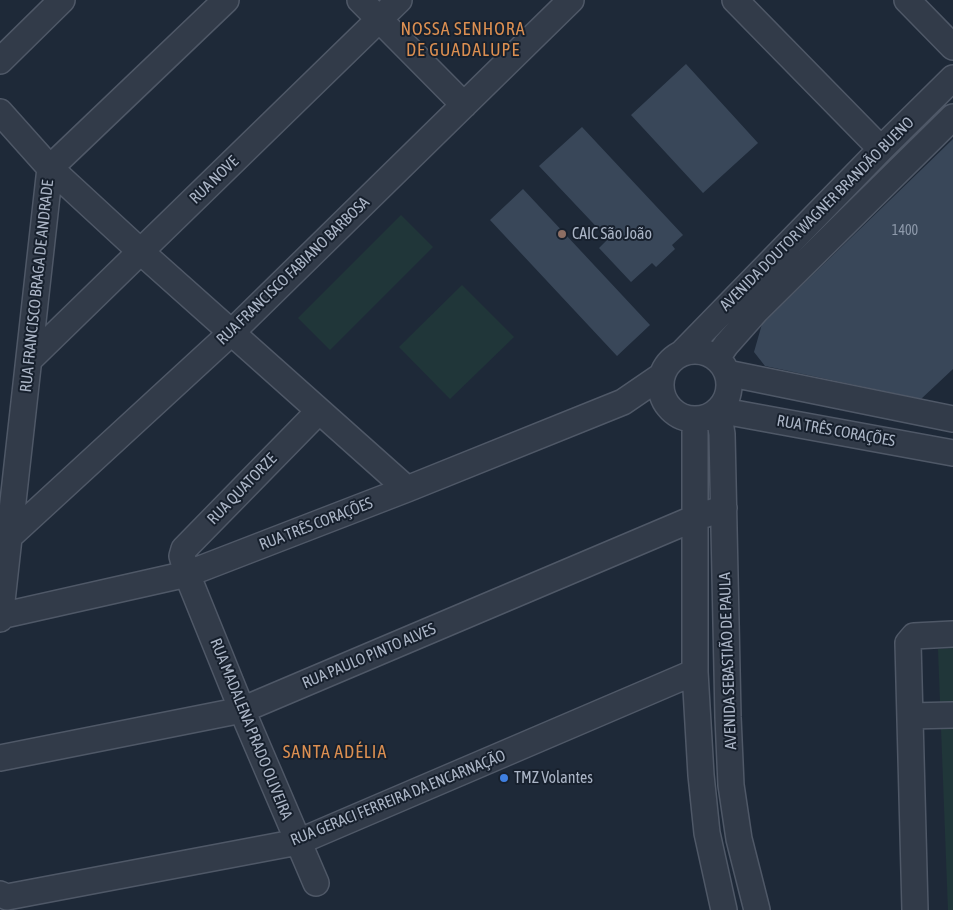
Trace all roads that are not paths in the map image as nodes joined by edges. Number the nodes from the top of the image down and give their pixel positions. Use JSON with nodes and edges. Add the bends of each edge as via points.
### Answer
{"nodes":[{"id":1,"x":62,"y":0,"type":"edge"},
{"id":2,"x":226,"y":0,"type":"edge"},
{"id":3,"x":360,"y":0,"type":"edge"},
{"id":4,"x":399,"y":0,"type":"edge"},
{"id":5,"x":571,"y":0,"type":"edge"},
{"id":6,"x":735,"y":0,"type":"edge"},
{"id":7,"x":906,"y":0,"type":"edge"},
{"id":8,"x":379,"y":19,"type":"junction"},
{"id":9,"x":953,"y":47,"type":"edge"},
{"id":10,"x":0,"y":60,"type":"edge"},
{"id":11,"x":953,"y":78,"type":"edge"},
{"id":12,"x":464,"y":104,"type":"junction"},
{"id":13,"x":0,"y":112,"type":"edge"},
{"id":14,"x":953,"y":117,"type":"edge"},
{"id":15,"x":881,"y":149,"type":"junction"},
{"id":16,"x":50,"y":168,"type":"junction"},
{"id":17,"x":140,"y":251,"type":"junction"},
{"id":18,"x":232,"y":332,"type":"junction"},
{"id":19,"x":683,"y":352,"type":"junction"},
{"id":20,"x":29,"y":360,"type":"junction"},
{"id":21,"x":722,"y":365,"type":"junction"},
{"id":22,"x":661,"y":376,"type":"junction"},
{"id":23,"x":623,"y":402,"type":"junction"},
{"id":24,"x":667,"y":406,"type":"junction"},
{"id":25,"x":718,"y":410,"type":"junction"},
{"id":26,"x":319,"y":411,"type":"junction"},
{"id":27,"x":695,"y":419,"type":"junction"},
{"id":28,"x":953,"y":419,"type":"edge"},
{"id":29,"x":953,"y":453,"type":"edge"},
{"id":30,"x":407,"y":489,"type":"junction"},
{"id":31,"x":724,"y":508,"type":"junction"},
{"id":32,"x":695,"y":518,"type":"junction"},
{"id":33,"x":10,"y":536,"type":"junction"},
{"id":34,"x":187,"y":574,"type":"junction"},
{"id":35,"x":0,"y":617,"type":"edge"},
{"id":36,"x":953,"y":634,"type":"edge"},
{"id":37,"x":695,"y":672,"type":"junction"},
{"id":38,"x":242,"y":710,"type":"junction"},
{"id":39,"x":953,"y":715,"type":"edge"},
{"id":40,"x":910,"y":716,"type":"junction"},
{"id":41,"x":0,"y":758,"type":"edge"},
{"id":42,"x":298,"y":842,"type":"junction"},
{"id":43,"x":316,"y":883,"type":"dead end"},
{"id":44,"x":0,"y":894,"type":"edge"},
{"id":45,"x":724,"y":910,"type":"edge"},
{"id":46,"x":757,"y":910,"type":"edge"},
{"id":47,"x":915,"y":910,"type":"edge"}],
"edges":[{"from":1,"to":10,"type":"street"},
{"from":2,"to":16,"type":"street","name":"RUA FRANCISCO BRAGA DE ANDRADE"},
{"from":3,"to":8,"type":"street"},
{"from":4,"to":8,"type":"street","name":"RUA NOVE"},
{"from":5,"to":12,"type":"street","name":"RUA FRANCISCO FABIANO BARBOSA"},
{"from":6,"to":15,"type":"street"},
{"from":7,"to":9,"type":"street"},
{"from":8,"to":12,"type":"street"},
{"from":8,"to":17,"type":"street","name":"RUA NOVE"},
{"from":11,"to":15,"type":"street","name":"AVENIDA DOUTOR WAGNER BRANDÃO BUENO"},
{"from":12,"to":18,"type":"street","name":"RUA FRANCISCO FABIANO BARBOSA"},
{"from":13,"to":16,"type":"street"},
{"from":14,"to":21,"type":"street","name":"AVENIDA DOUTOR WAGNER BRANDÃO BUENO","via":[[757,310],[726,345]]},
{"from":15,"to":19,"type":"street","name":"AVENIDA DOUTOR WAGNER BRANDÃO BUENO"},
{"from":16,"to":17,"type":"street"},
{"from":16,"to":20,"type":"street","name":"RUA FRANCISCO BRAGA DE ANDRADE"},
{"from":17,"to":18,"type":"street"},
{"from":17,"to":20,"type":"street","name":"RUA NOVE"},
{"from":18,"to":26,"type":"street"},
{"from":18,"to":33,"type":"street","name":"RUA FRANCISCO FABIANO BARBOSA"},
{"from":19,"to":21,"type":"street","via":[[701,350]]},
{"from":19,"to":22,"type":"street","via":[[668,362]]},
{"from":20,"to":33,"type":"street","name":"RUA FRANCISCO BRAGA DE ANDRADE"},
{"from":21,"to":25,"type":"street","via":[[730,386]]},
{"from":21,"to":28,"type":"street","name":"RUA TRÊS CORAÇÕES"},
{"from":22,"to":23,"type":"street","name":"RUA TRÊS CORAÇÕES"},
{"from":22,"to":24,"type":"street","via":[[661,392]]},
{"from":23,"to":24,"type":"street","name":"RUA TRÊS CORAÇÕES"},
{"from":23,"to":30,"type":"street","name":"RUA TRÊS CORAÇÕES"},
{"from":24,"to":27,"type":"street","via":[[685,418]]},
{"from":25,"to":27,"type":"street","via":[[708,417]]},
{"from":25,"to":29,"type":"street","name":"RUA TRÊS CORAÇÕES"},
{"from":25,"to":31,"type":"street","name":"AVENIDA SEBASTIÃO DE PAULA","via":[[722,434]]},
{"from":26,"to":30,"type":"street"},
{"from":26,"to":34,"type":"street","name":"RUA QUATORZE","via":[[184,549],[182,556]]},
{"from":27,"to":32,"type":"street","name":"AVENIDA SEBASTIÃO DE PAULA"},
{"from":30,"to":34,"type":"street","name":"RUA TRÊS CORAÇÕES"},
{"from":31,"to":32,"type":"street","name":"RUA PAULO PINTO ALVES"},
{"from":31,"to":46,"type":"street","name":"AVENIDA SEBASTIÃO DE PAULA","via":[[732,784],[739,839]]},
{"from":32,"to":37,"type":"street","name":"AVENIDA SEBASTIÃO DE PAULA"},
{"from":32,"to":38,"type":"street","name":"RUA PAULO PINTO ALVES"},
{"from":33,"to":35,"type":"street","name":"RUA FRANCISCO BRAGA DE ANDRADE"},
{"from":34,"to":35,"type":"street","name":"RUA TRÊS CORAÇÕES"},
{"from":34,"to":38,"type":"street","name":"RUA MADALENA PRADO OLIVEIRA"},
{"from":36,"to":40,"type":"street","via":[[914,636],[908,643]]},
{"from":37,"to":42,"type":"street","name":"RUA GERACI FERREIRA DA ENCARNAÇÃO"},
{"from":37,"to":45,"type":"street","name":"AVENIDA SEBASTIÃO DE PAULA","via":[[705,814]]},
{"from":38,"to":41,"type":"street","name":"RUA PAULO PINTO ALVES"},
{"from":38,"to":42,"type":"street","name":"RUA MADALENA PRADO OLIVEIRA"},
{"from":39,"to":40,"type":"street"},
{"from":40,"to":47,"type":"street"},
{"from":42,"to":43,"type":"street","name":"RUA MADALENA PRADO OLIVEIRA"},
{"from":42,"to":44,"type":"street","name":"RUA GERACI FERREIRA DA ENCARNAÇÃO","via":[[7,897]]}]}
